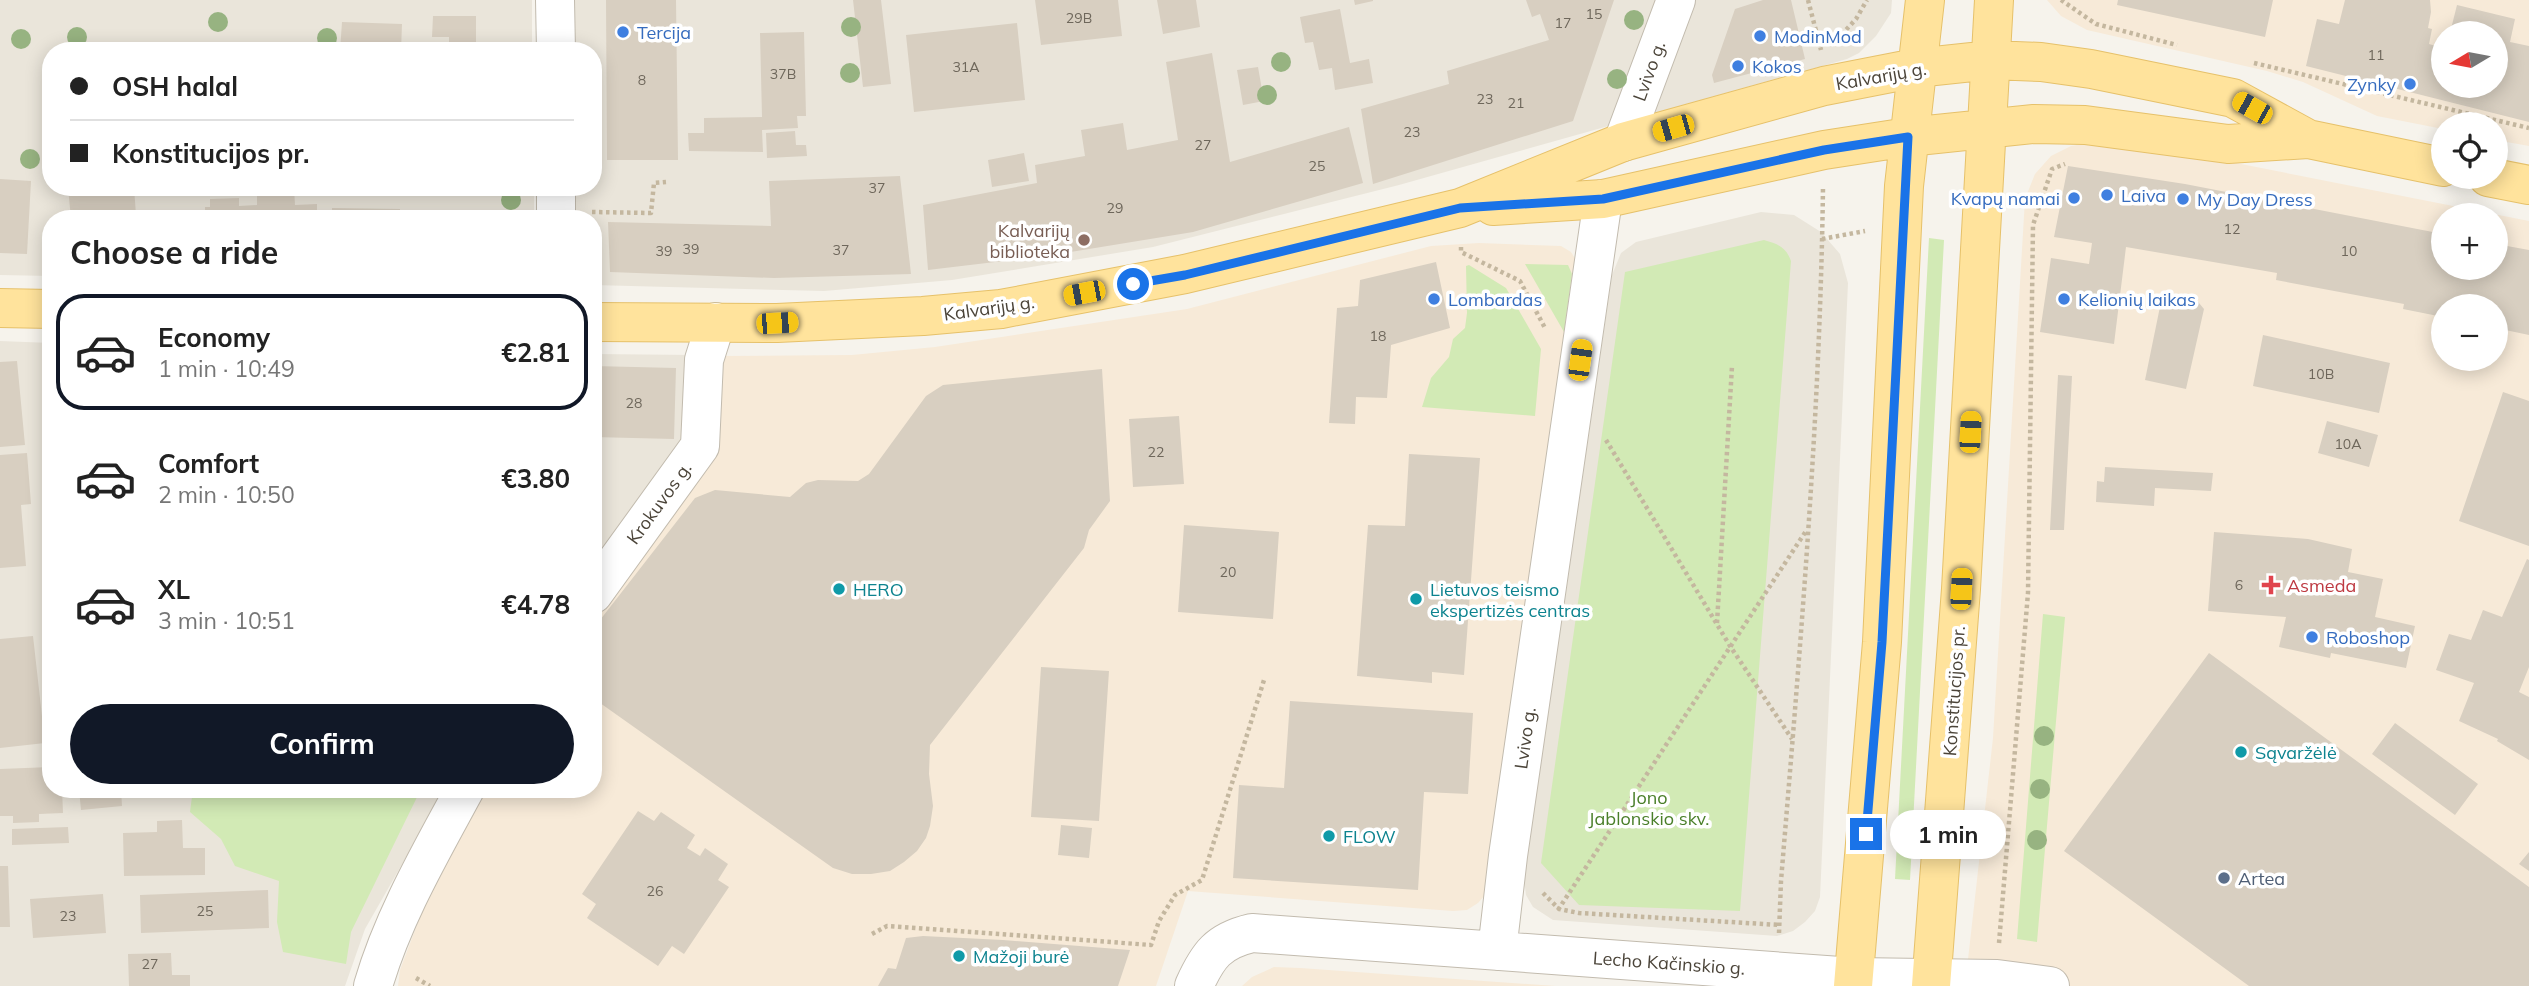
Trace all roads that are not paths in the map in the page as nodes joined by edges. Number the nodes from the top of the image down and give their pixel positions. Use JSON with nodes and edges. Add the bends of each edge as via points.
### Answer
{"nodes":[{"id":1,"x":555,"y":0,"type":"edge"},
{"id":2,"x":1676,"y":0,"type":"edge"},
{"id":3,"x":1925,"y":0,"type":"edge"},
{"id":4,"x":1994,"y":0,"type":"edge"},
{"id":5,"x":556,"y":42,"type":"edge"},
{"id":6,"x":1991,"y":61,"type":"junction"},
{"id":7,"x":1916,"y":68,"type":"junction"},
{"id":8,"x":1988,"y":127,"type":"junction"},
{"id":9,"x":1908,"y":137,"type":"junction"},
{"id":10,"x":2308,"y":139,"type":"junction"},
{"id":11,"x":1623,"y":142,"type":"junction"},
{"id":12,"x":2431,"y":165,"type":"edge"},
{"id":13,"x":2508,"y":181,"type":"edge"},
{"id":14,"x":2529,"y":185,"type":"edge"},
{"id":15,"x":1603,"y":199,"type":"junction"},
{"id":16,"x":1460,"y":208,"type":"junction"},
{"id":17,"x":0,"y":308,"type":"edge"},
{"id":18,"x":42,"y":309,"type":"edge"},
{"id":19,"x":602,"y":322,"type":"edge"},
{"id":20,"x":716,"y":322,"type":"junction"},
{"id":21,"x":602,"y":582,"type":"edge"},
{"id":22,"x":460,"y":798,"type":"edge"},
{"id":23,"x":1497,"y":951,"type":"junction"},
{"id":24,"x":1854,"y":981,"type":"edge"},
{"id":25,"x":1932,"y":982,"type":"edge"},
{"id":26,"x":373,"y":986,"type":"edge"},
{"id":27,"x":1194,"y":986,"type":"edge"},
{"id":28,"x":2050,"y":986,"type":"edge"}],
"edges":[{"from":1,"to":5,"type":"street"},
{"from":2,"to":11,"type":"street","name":"Lvivo g."},
{"from":3,"to":7,"type":"main road"},
{"from":4,"to":6,"type":"main road","name":"Konstitucijos pr."},
{"from":6,"to":7,"type":"main road","name":"Kalvarijų g."},
{"from":6,"to":8,"type":"main road","name":"Konstitucijos pr."},
{"from":6,"to":10,"type":"main road","name":"Kalvarijų g.","via":[[2091,69],[2233,98]]},
{"from":7,"to":9,"type":"main road"},
{"from":7,"to":11,"type":"main road","name":"Kalvarijų g.","via":[[1824,86]]},
{"from":8,"to":9,"type":"main road","name":"Kalvarijų g."},
{"from":8,"to":10,"type":"main road","name":"Kalvarijų g.","via":[[2085,125],[2228,144]]},
{"from":8,"to":25,"type":"main road","name":"Konstitucijos pr."},
{"from":9,"to":15,"type":"main road","name":"Kalvarijų g.","via":[[1824,150]]},
{"from":9,"to":24,"type":"main road","via":[[1882,642]]},
{"from":10,"to":12,"type":"main road","name":"Kalvarijų g."},
{"from":11,"to":16,"type":"main road","name":"Kalvarijų g."},
{"from":13,"to":14,"type":"main road"},
{"from":15,"to":16,"type":"main road","name":"Kalvarijų g."},
{"from":15,"to":23,"type":"street","name":"Lvivo g."},
{"from":16,"to":20,"type":"main road","name":"Kalvarijų g.","via":[[1185,275],[1001,309],[880,319]]},
{"from":17,"to":18,"type":"main road"},
{"from":19,"to":20,"type":"main road","name":"Kalvarijų g."},
{"from":20,"to":21,"type":"street","name":"Krokuvos g.","via":[[704,360],[700,446]]},
{"from":22,"to":26,"type":"street","via":[[414,887]]},
{"from":23,"to":24,"type":"street","name":"Lecho Kačinskio g."},
{"from":23,"to":27,"type":"street","via":[[1252,933],[1216,948]]},
{"from":24,"to":25,"type":"street","name":"Lecho Kačinskio g."},
{"from":25,"to":28,"type":"street","name":"Lecho Kačinskio g.","via":[[1997,979]]}]}
